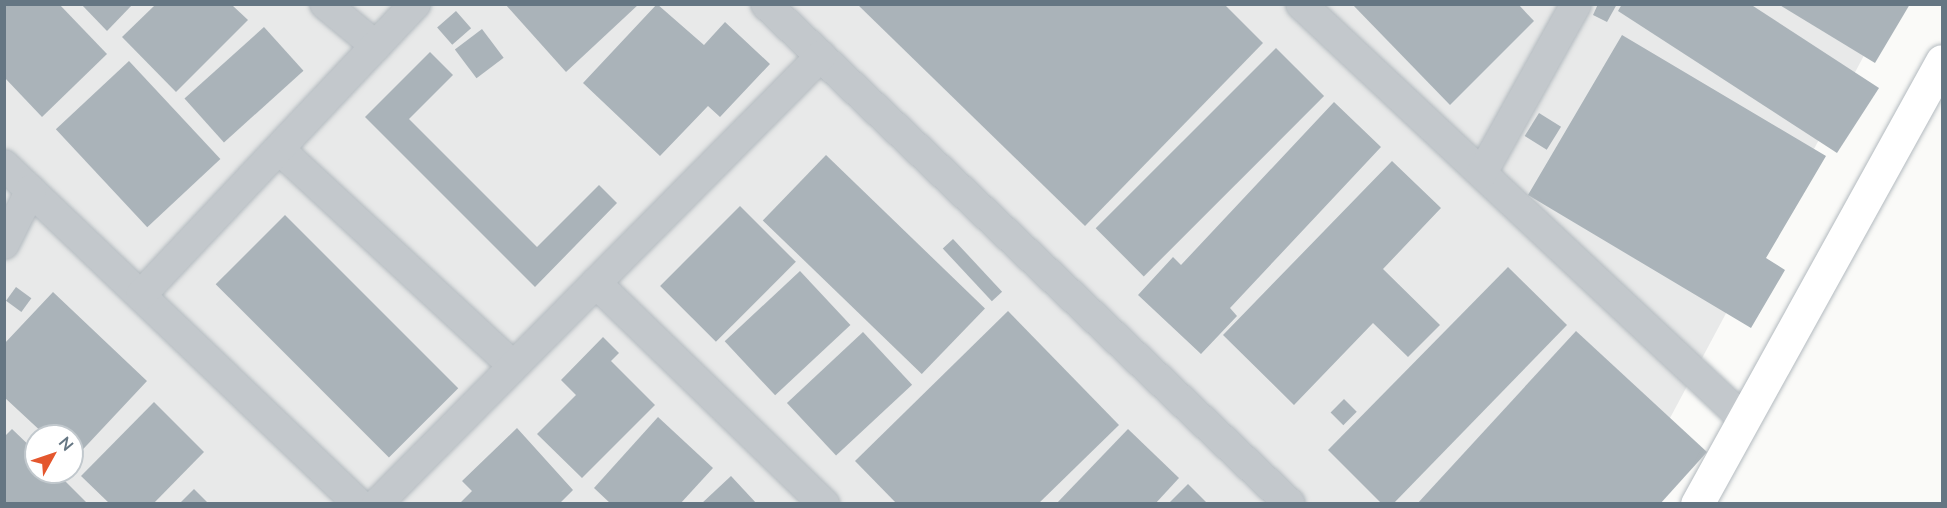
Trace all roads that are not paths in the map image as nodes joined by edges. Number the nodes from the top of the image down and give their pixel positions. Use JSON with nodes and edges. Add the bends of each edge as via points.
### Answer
{"nodes":[{"id":1,"x":325,"y":4,"type":"edge"},
{"id":2,"x":415,"y":4,"type":"edge"},
{"id":3,"x":766,"y":4,"type":"edge"},
{"id":4,"x":1301,"y":4,"type":"edge"},
{"id":5,"x":1576,"y":4,"type":"edge"},
{"id":6,"x":376,"y":46,"type":"junction"},
{"id":7,"x":821,"y":56,"type":"junction"},
{"id":8,"x":1942,"y":61,"type":"edge"},
{"id":9,"x":279,"y":149,"type":"junction"},
{"id":10,"x":4,"y":165,"type":"edge"},
{"id":11,"x":1482,"y":174,"type":"junction"},
{"id":12,"x":31,"y":190,"type":"junction"},
{"id":13,"x":4,"y":244,"type":"edge"},
{"id":14,"x":596,"y":283,"type":"junction"},
{"id":15,"x":141,"y":295,"type":"junction"},
{"id":16,"x":513,"y":366,"type":"junction"},
{"id":17,"x":1744,"y":419,"type":"junction"},
{"id":18,"x":359,"y":504,"type":"edge"},
{"id":19,"x":377,"y":504,"type":"edge"},
{"id":20,"x":824,"y":504,"type":"edge"},
{"id":21,"x":1290,"y":504,"type":"edge"},
{"id":22,"x":1697,"y":504,"type":"edge"}],
"edges":[{"from":1,"to":6,"type":"street"},
{"from":2,"to":6,"type":"street"},
{"from":3,"to":7,"type":"street"},
{"from":4,"to":11,"type":"street"},
{"from":5,"to":11,"type":"street"},
{"from":6,"to":9,"type":"street"},
{"from":7,"to":14,"type":"street"},
{"from":7,"to":21,"type":"street"},
{"from":8,"to":17,"type":"street"},
{"from":9,"to":15,"type":"street"},
{"from":9,"to":16,"type":"street"},
{"from":10,"to":12,"type":"street"},
{"from":11,"to":17,"type":"street"},
{"from":12,"to":13,"type":"street"},
{"from":12,"to":15,"type":"street"},
{"from":14,"to":16,"type":"street"},
{"from":14,"to":20,"type":"street"},
{"from":15,"to":18,"type":"street"},
{"from":16,"to":19,"type":"street"},
{"from":17,"to":22,"type":"street"}]}
